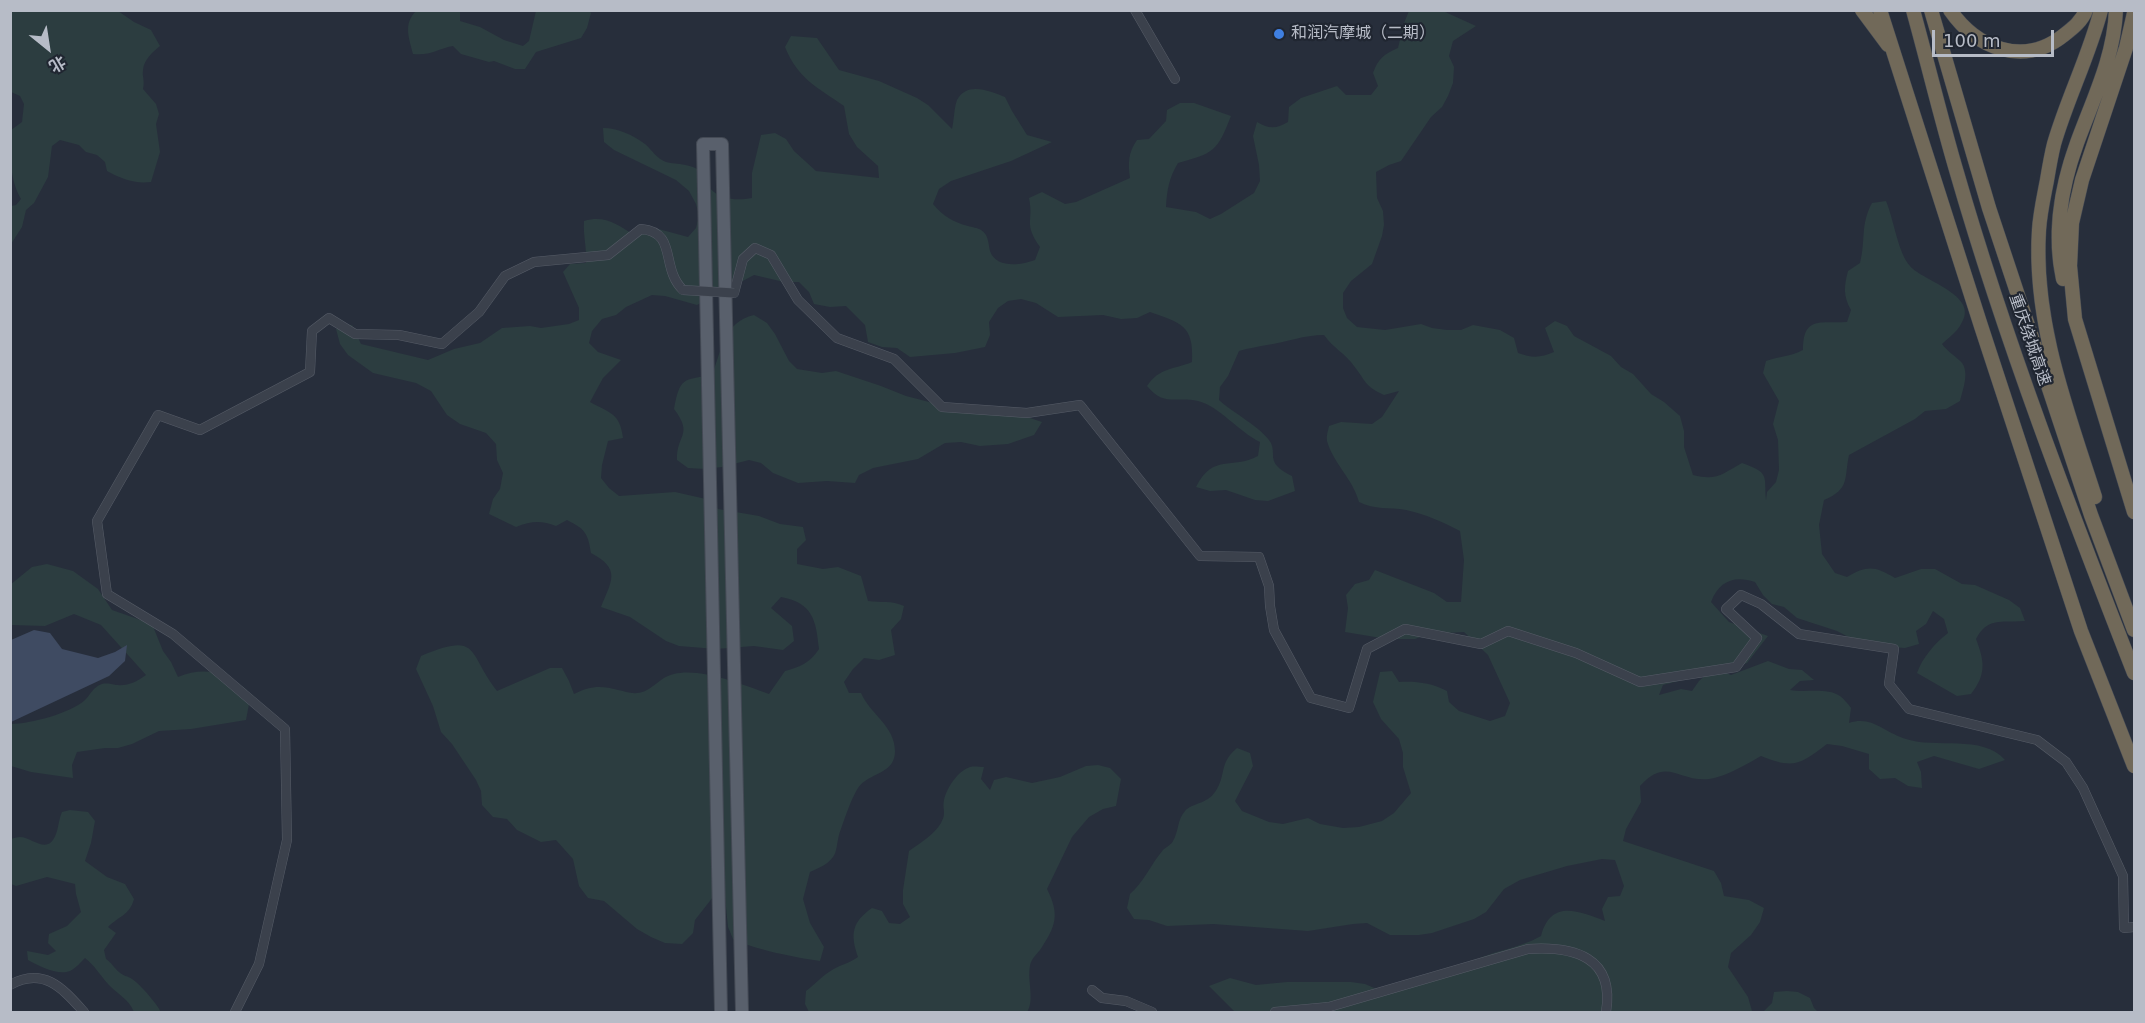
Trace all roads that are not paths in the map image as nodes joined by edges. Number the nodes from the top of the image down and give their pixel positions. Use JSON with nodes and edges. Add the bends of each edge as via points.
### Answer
{"nodes":[{"id":1,"x":1135,"y":10,"type":"edge"},
{"id":2,"x":1862,"y":10,"type":"edge"},
{"id":3,"x":1880,"y":10,"type":"edge"},
{"id":4,"x":1913,"y":10,"type":"edge"},
{"id":5,"x":1930,"y":10,"type":"edge"},
{"id":6,"x":1950,"y":10,"type":"edge"},
{"id":7,"x":2086,"y":10,"type":"edge"},
{"id":8,"x":2101,"y":10,"type":"edge"},
{"id":9,"x":2116,"y":10,"type":"edge"},
{"id":10,"x":2134,"y":13,"type":"edge"},
{"id":11,"x":1894,"y":53,"type":"junction"},
{"id":12,"x":1175,"y":79,"type":"dead end"},
{"id":13,"x":2074,"y":319,"type":"junction"},
{"id":14,"x":2134,"y":512,"type":"edge"},
{"id":15,"x":2134,"y":618,"type":"edge"},
{"id":16,"x":2134,"y":630,"type":"edge"},
{"id":17,"x":2134,"y":673,"type":"edge"},
{"id":18,"x":2134,"y":766,"type":"edge"},
{"id":19,"x":2134,"y":927,"type":"edge"},
{"id":20,"x":10,"y":985,"type":"edge"},
{"id":21,"x":1092,"y":990,"type":"dead end"},
{"id":22,"x":84,"y":1012,"type":"edge"},
{"id":23,"x":235,"y":1012,"type":"edge"},
{"id":24,"x":721,"y":1012,"type":"edge"},
{"id":25,"x":742,"y":1012,"type":"edge"},
{"id":26,"x":1152,"y":1012,"type":"edge"},
{"id":27,"x":1275,"y":1012,"type":"edge"},
{"id":28,"x":1606,"y":1012,"type":"edge"}],
"edges":[{"from":1,"to":12,"type":"street"},
{"from":2,"to":11,"type":"highway"},
{"from":3,"to":11,"type":"highway"},
{"from":4,"to":17,"type":"highway","name":"重庆绕城高速","via":[[1957,172],[2019,364]]},
{"from":5,"to":16,"type":"highway","name":"重庆绕城高速","via":[[1989,208],[2091,515]]},
{"from":6,"to":7,"type":"highway","via":[[1966,29],[1989,45],[2027,51],[2053,44],[2076,25]]},
{"from":8,"to":15,"type":"highway","via":[[2054,146],[2039,228],[2040,276],[2046,327],[2061,391]]},
{"from":9,"to":13,"type":"highway","via":[[2112,45],[2076,145],[2061,203],[2060,261]]},
{"from":10,"to":13,"type":"highway","via":[[2120,69],[2090,151],[2072,223]]},
{"from":11,"to":18,"type":"highway","via":[[2081,631]]},
{"from":13,"to":14,"type":"highway"},
{"from":19,"to":23,"type":"street","bridge":true,"via":[[2124,928],[2123,876],[2083,788],[2066,762],[2037,740],[1909,710],[1888,684],[1894,649],[1799,634],[1761,604],[1741,595],[1726,609],[1757,638],[1736,667],[1640,682],[1576,652],[1508,631],[1481,644],[1405,629],[1367,649],[1349,708],[1311,698],[1274,630],[1269,586],[1259,557],[1200,556],[1080,405],[1027,413],[942,407],[894,359],[837,338],[798,300],[771,255],[755,248],[743,259],[734,293],[683,290],[674,281],[663,239],[653,230],[641,230],[608,255],[534,262],[505,276],[479,312],[442,344],[399,335],[355,334],[329,318],[312,331],[310,372],[200,430],[158,415],[97,521],[107,594],[173,634],[285,729],[286,840],[259,964]]},
{"from":20,"to":22,"type":"street","via":[[31,978],[50,980]]},
{"from":21,"to":26,"type":"street","via":[[1102,998],[1126,1001]]},
{"from":24,"to":25,"type":"main road","via":[[703,144],[722,144]]},
{"from":27,"to":28,"type":"street","via":[[1329,1008],[1528,949],[1544,948],[1588,958],[1598,966],[1607,987]]}]}
